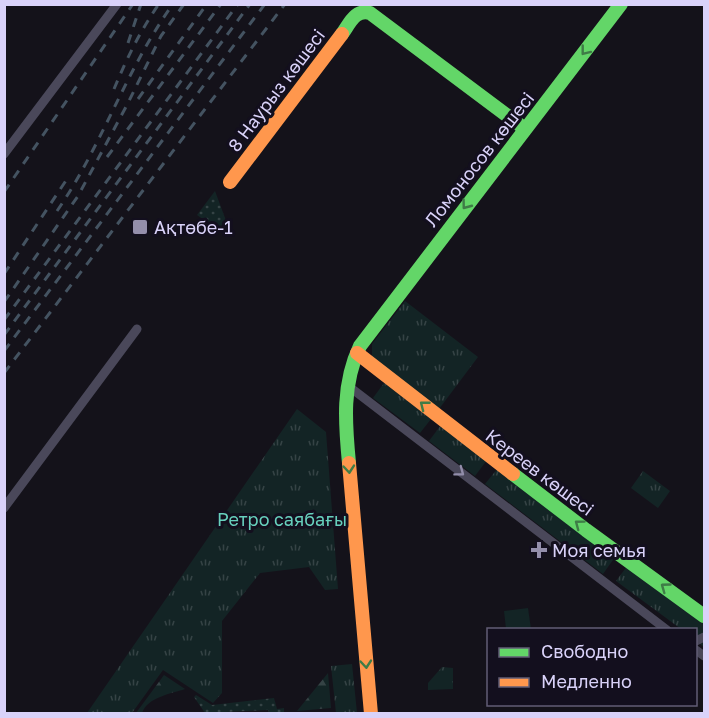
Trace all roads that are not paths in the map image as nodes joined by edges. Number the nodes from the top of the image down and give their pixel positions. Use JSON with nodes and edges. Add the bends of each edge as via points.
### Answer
{"nodes":[{"id":1,"x":117,"y":4,"type":"edge"},
{"id":2,"x":621,"y":4,"type":"edge"},
{"id":3,"x":525,"y":129,"type":"junction"},
{"id":4,"x":4,"y":154,"type":"edge"},
{"id":5,"x":230,"y":182,"type":"dead end"},
{"id":6,"x":137,"y":329,"type":"dead end"},
{"id":7,"x":357,"y":353,"type":"junction"},
{"id":8,"x":347,"y":385,"type":"junction"},
{"id":9,"x":4,"y":508,"type":"edge"},
{"id":10,"x":704,"y":616,"type":"edge"},
{"id":11,"x":664,"y":628,"type":"edge"},
{"id":12,"x":371,"y":714,"type":"edge"}],
"edges":[{"from":1,"to":4,"type":"street"},
{"from":2,"to":3,"type":"street","name":"Ломоносов көшесі","one_way":true},
{"from":3,"to":5,"type":"street","name":"8 Наурыз көшесі","via":[[363,11],[357,13]]},
{"from":3,"to":7,"type":"street","name":"Ломоносов көшесі","one_way":true},
{"from":6,"to":9,"type":"street"},
{"from":7,"to":8,"type":"street","name":"Ломоносов көшесі"},
{"from":10,"to":7,"type":"street","name":"Кереев көшесі","one_way":true},
{"from":8,"to":11,"type":"street","one_way":true},
{"from":8,"to":12,"type":"street","name":"Ломоносов көшесі","one_way":true,"via":[[346,428]]}]}
